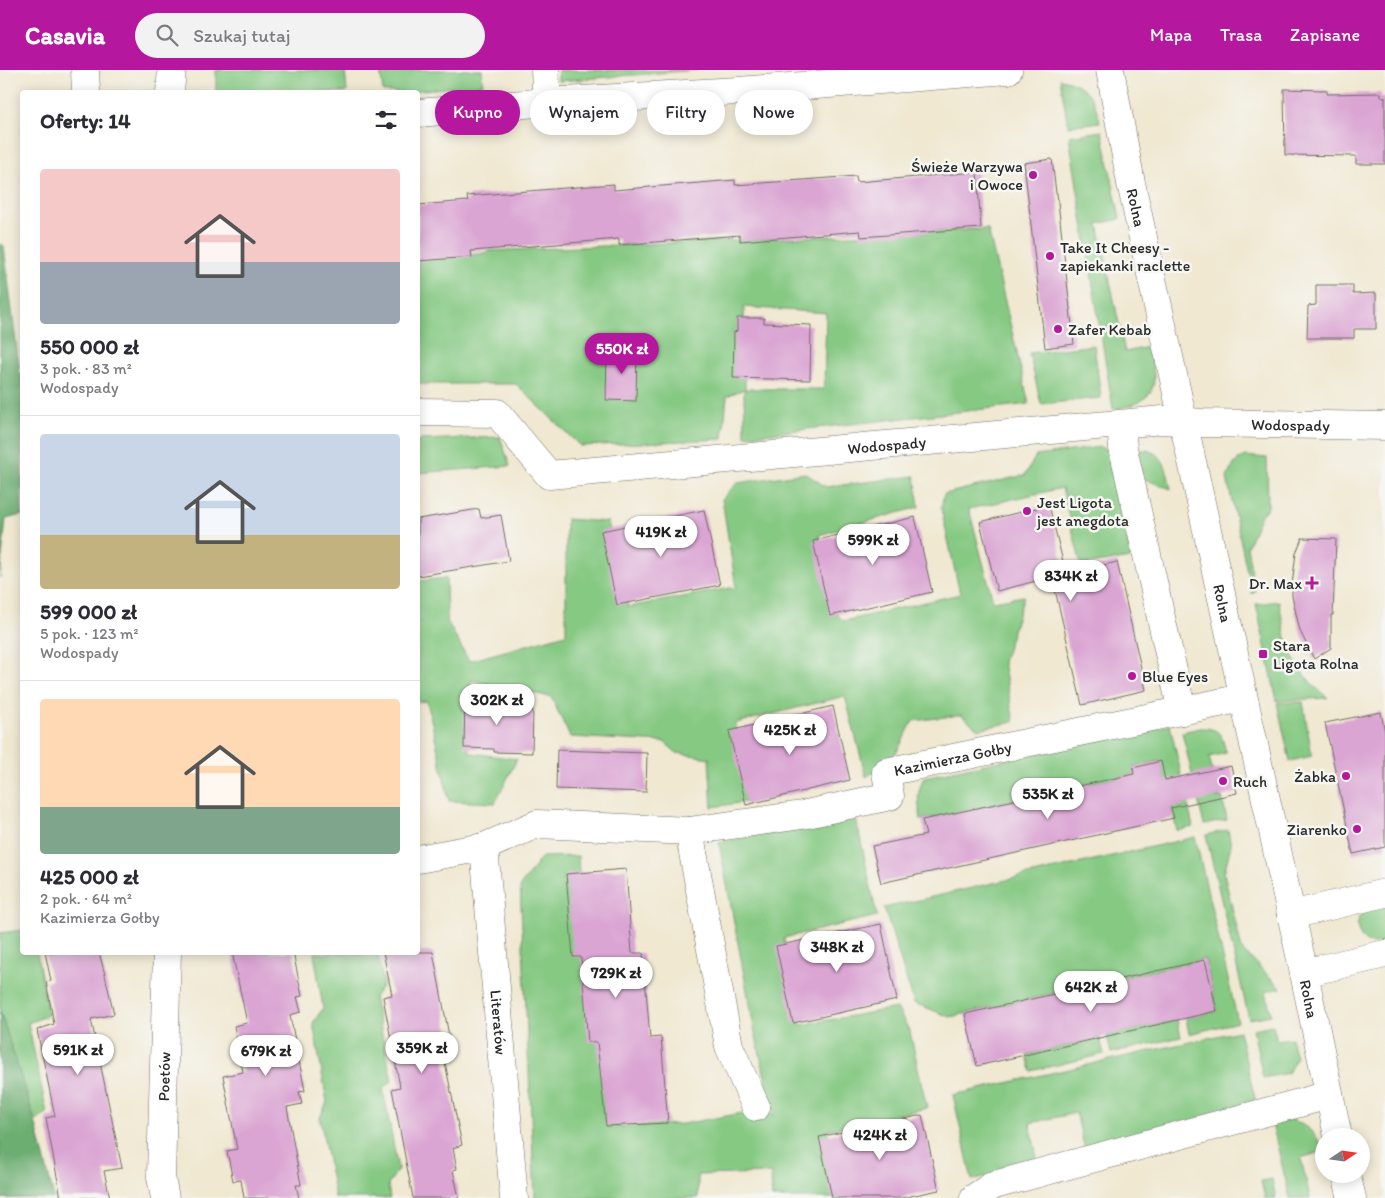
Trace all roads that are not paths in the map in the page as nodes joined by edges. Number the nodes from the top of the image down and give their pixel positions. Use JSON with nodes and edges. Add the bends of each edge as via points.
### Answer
{"nodes":[{"id":1,"x":85,"y":70,"type":"edge"},
{"id":2,"x":172,"y":70,"type":"edge"},
{"id":3,"x":545,"y":70,"type":"edge"},
{"id":4,"x":1008,"y":70,"type":"edge"},
{"id":5,"x":1110,"y":70,"type":"edge"},
{"id":6,"x":737,"y":81,"type":"edge"},
{"id":7,"x":86,"y":90,"type":"edge"},
{"id":8,"x":170,"y":90,"type":"edge"},
{"id":9,"x":546,"y":90,"type":"edge"},
{"id":10,"x":637,"y":92,"type":"edge"},
{"id":11,"x":530,"y":103,"type":"edge"},
{"id":12,"x":420,"y":113,"type":"edge"},
{"id":13,"x":420,"y":412,"type":"edge"},
{"id":14,"x":1183,"y":421,"type":"junction"},
{"id":15,"x":1122,"y":425,"type":"junction"},
{"id":16,"x":1385,"y":426,"type":"edge"},
{"id":17,"x":1243,"y":698,"type":"junction"},
{"id":18,"x":1182,"y":711,"type":"junction"},
{"id":19,"x":689,"y":831,"type":"junction"},
{"id":20,"x":484,"y":847,"type":"junction"},
{"id":21,"x":420,"y":859,"type":"edge"},
{"id":22,"x":1385,"y":893,"type":"edge"},
{"id":23,"x":1291,"y":915,"type":"junction"},
{"id":24,"x":1385,"y":954,"type":"edge"},
{"id":25,"x":167,"y":955,"type":"edge"},
{"id":26,"x":1304,"y":972,"type":"junction"},
{"id":27,"x":1329,"y":1095,"type":"junction"},
{"id":28,"x":756,"y":1107,"type":"dead end"},
{"id":29,"x":1336,"y":1128,"type":"edge"},
{"id":30,"x":1348,"y":1183,"type":"edge"},
{"id":31,"x":164,"y":1198,"type":"edge"},
{"id":32,"x":514,"y":1198,"type":"edge"},
{"id":33,"x":974,"y":1198,"type":"edge"},
{"id":34,"x":1352,"y":1198,"type":"edge"}],
"edges":[{"from":1,"to":7,"type":"street"},
{"from":2,"to":8,"type":"street"},
{"from":3,"to":9,"type":"street"},
{"from":4,"to":6,"type":"street"},
{"from":5,"to":14,"type":"street","name":"Rolna"},
{"from":6,"to":10,"type":"street"},
{"from":11,"to":12,"type":"street"},
{"from":13,"to":15,"type":"street","name":"Wodospady","via":[[497,414],[549,475]]},
{"from":14,"to":15,"type":"street","name":"Wodospady"},
{"from":14,"to":16,"type":"street","name":"Wodospady"},
{"from":14,"to":17,"type":"street","name":"Rolna"},
{"from":15,"to":18,"type":"street","via":[[1123,448]]},
{"from":17,"to":18,"type":"street","name":"Kazimierza Gołby"},
{"from":17,"to":23,"type":"street","name":"Rolna"},
{"from":18,"to":19,"type":"street","name":"Kazimierza Gołby","via":[[886,772],[890,796],[802,814]]},
{"from":19,"to":20,"type":"street","name":"Kazimierza Gołby","via":[[538,824]]},
{"from":19,"to":28,"type":"street","via":[[729,1046]]},
{"from":20,"to":21,"type":"street","name":"Kazimierza Gołby"},
{"from":20,"to":32,"type":"street","name":"Literatów"},
{"from":22,"to":23,"type":"street"},
{"from":23,"to":26,"type":"street","name":"Rolna"},
{"from":24,"to":26,"type":"street"},
{"from":25,"to":31,"type":"street","name":"Poetów","via":[[161,1177]]},
{"from":26,"to":27,"type":"street","name":"Rolna"},
{"from":27,"to":29,"type":"street","name":"Rolna"},
{"from":27,"to":33,"type":"street","via":[[994,1185]]},
{"from":30,"to":34,"type":"street"}]}
